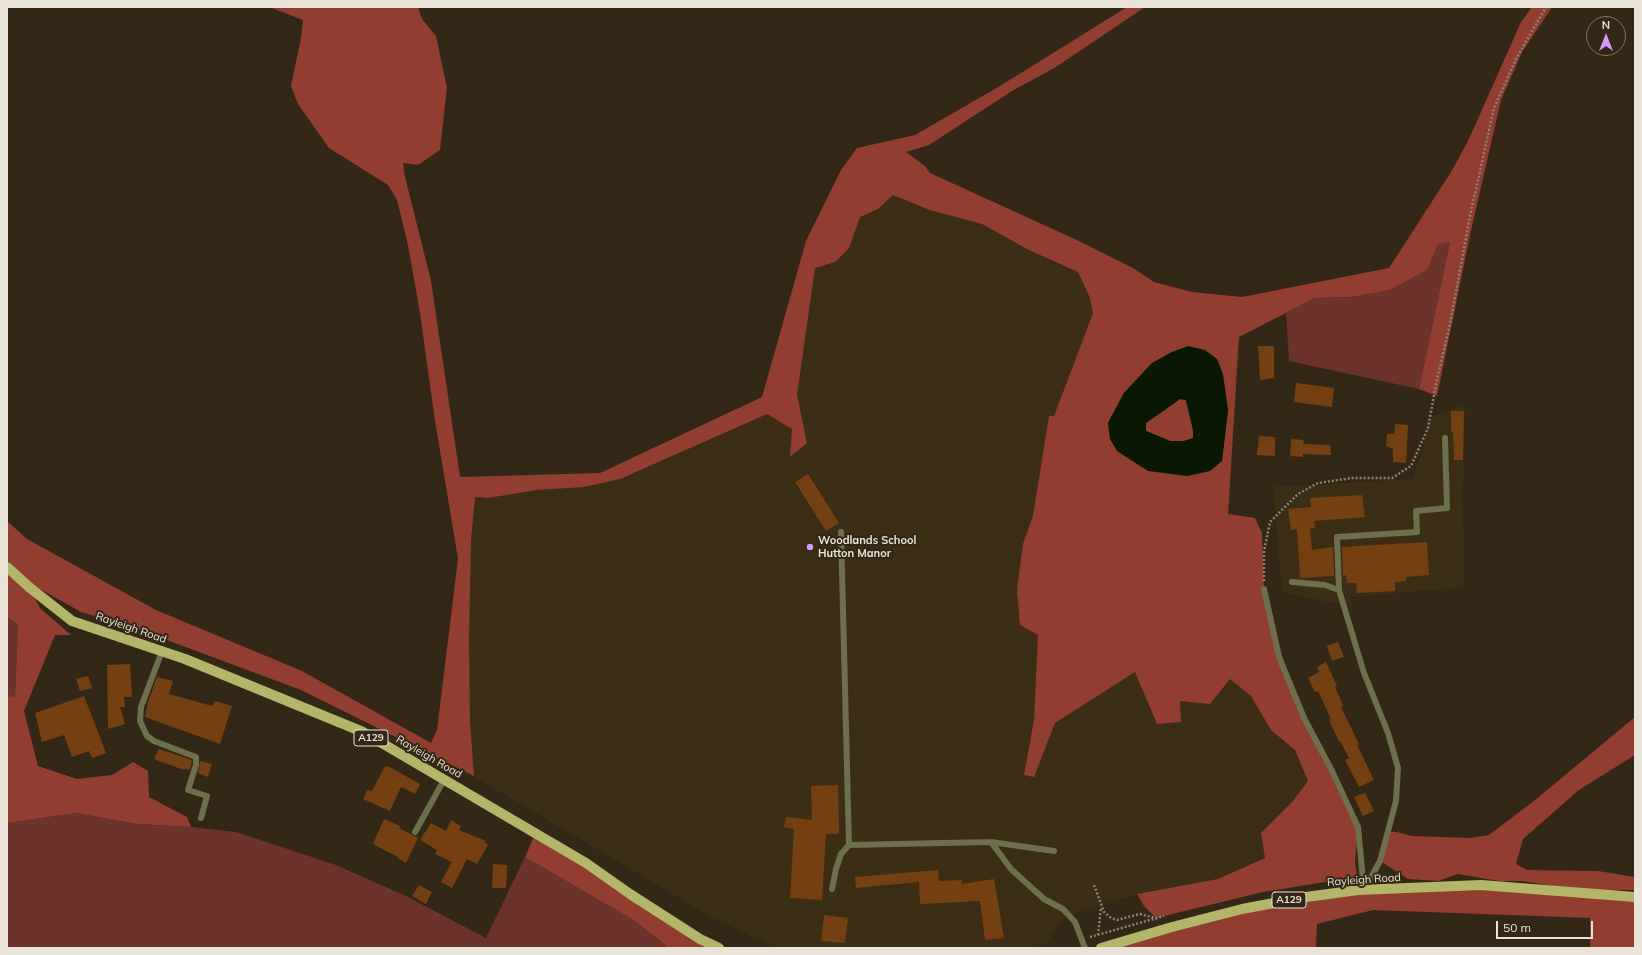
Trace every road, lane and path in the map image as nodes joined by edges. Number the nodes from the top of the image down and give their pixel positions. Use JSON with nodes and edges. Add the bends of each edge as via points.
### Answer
{"nodes":[{"id":1,"x":1546,"y":7,"type":"edge"},
{"id":2,"x":1445,"y":438,"type":"dead end"},
{"id":3,"x":841,"y":532,"type":"dead end"},
{"id":4,"x":7,"y":567,"type":"edge"},
{"id":5,"x":1292,"y":582,"type":"dead end"},
{"id":6,"x":1264,"y":589,"type":"joint"},
{"id":7,"x":1339,"y":590,"type":"junction"},
{"id":8,"x":162,"y":651,"type":"junction"},
{"id":9,"x":444,"y":780,"type":"junction"},
{"id":10,"x":201,"y":818,"type":"dead end"},
{"id":11,"x":415,"y":832,"type":"dead end"},
{"id":12,"x":991,"y":842,"type":"junction"},
{"id":13,"x":849,"y":845,"type":"junction"},
{"id":14,"x":1054,"y":851,"type":"dead end"},
{"id":15,"x":1094,"y":886,"type":"dead end"},
{"id":16,"x":832,"y":889,"type":"dead end"},
{"id":17,"x":1364,"y":890,"type":"junction"},
{"id":18,"x":1635,"y":897,"type":"edge"},
{"id":19,"x":1101,"y":905,"type":"junction"},
{"id":20,"x":1170,"y":915,"type":"dead end"},
{"id":21,"x":1156,"y":918,"type":"junction"},
{"id":22,"x":1176,"y":926,"type":"junction"},
{"id":23,"x":1098,"y":935,"type":"junction"},
{"id":24,"x":1082,"y":940,"type":"junction"},
{"id":25,"x":718,"y":948,"type":"edge"},
{"id":26,"x":1085,"y":948,"type":"edge"},
{"id":27,"x":1101,"y":948,"type":"edge"}],
"edges":[{"from":1,"to":6,"type":"path","via":[[1516,59],[1494,108],[1428,428],[1411,466],[1392,478],[1352,478],[1318,483],[1298,494],[1270,522],[1264,551]]},
{"from":2,"to":7,"type":"lane","via":[[1447,508],[1416,511],[1417,532],[1337,537]]},
{"from":3,"to":13,"type":"lane"},
{"from":4,"to":8,"type":"main road","name":"Rayleigh Road","number":"A129","via":[[72,621]]},
{"from":5,"to":7,"type":"lane"},
{"from":6,"to":17,"type":"lane","via":[[1280,657],[1304,718],[1358,827]]},
{"from":7,"to":17,"type":"lane","via":[[1364,673],[1388,733],[1398,768],[1396,800],[1380,861]]},
{"from":8,"to":9,"type":"main road","name":"Rayleigh Road","number":"A129","via":[[363,732]]},
{"from":8,"to":10,"type":"lane","via":[[141,707],[140,721],[147,736],[154,741],[196,757],[188,790],[207,796]]},
{"from":9,"to":11,"type":"lane"},
{"from":9,"to":25,"type":"main road","name":"Rayleigh Road","number":"A129","via":[[586,863],[630,894]]},
{"from":12,"to":13,"type":"lane"},
{"from":12,"to":14,"type":"lane"},
{"from":12,"to":24,"type":"lane","via":[[1012,869],[1044,899],[1063,908],[1075,922]]},
{"from":13,"to":16,"type":"lane","via":[[841,854]]},
{"from":15,"to":19,"type":"path"},
{"from":17,"to":18,"type":"main road","name":"Rayleigh Road","number":"A129","via":[[1481,885]]},
{"from":17,"to":22,"type":"main road","name":"Rayleigh Road","number":"A129","via":[[1242,909]]},
{"from":19,"to":21,"type":"path","via":[[1104,912],[1117,920],[1140,914]]},
{"from":19,"to":23,"type":"path"},
{"from":20,"to":21,"type":"path"},
{"from":21,"to":22,"type":"path"},
{"from":21,"to":23,"type":"path"},
{"from":22,"to":27,"type":"main road","name":"Rayleigh Road","number":"A129"},
{"from":23,"to":24,"type":"path"},
{"from":24,"to":26,"type":"lane"}]}
